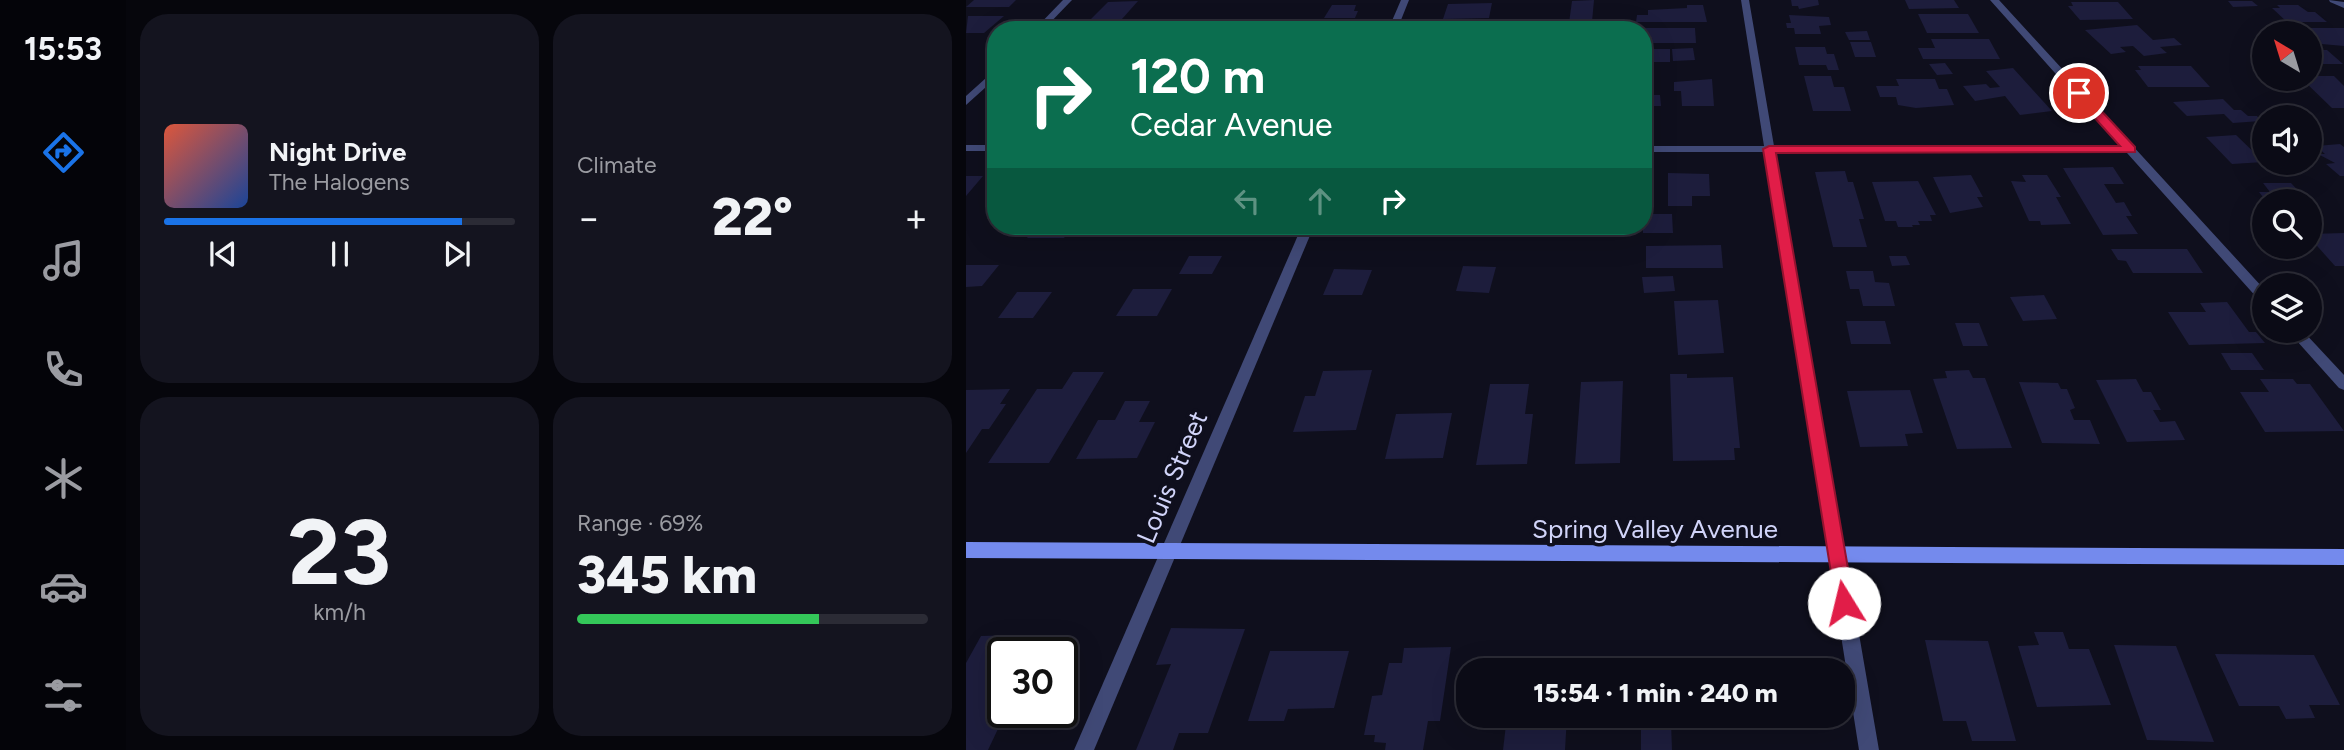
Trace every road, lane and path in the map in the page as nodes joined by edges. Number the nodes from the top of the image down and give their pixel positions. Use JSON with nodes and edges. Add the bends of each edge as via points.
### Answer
{"nodes":[{"id":1,"x":1068,"y":0,"type":"edge"},
{"id":2,"x":1405,"y":0,"type":"edge"},
{"id":3,"x":1745,"y":0,"type":"edge"},
{"id":4,"x":1994,"y":0,"type":"edge"},
{"id":5,"x":2333,"y":0,"type":"edge"},
{"id":6,"x":2344,"y":5,"type":"edge"},
{"id":7,"x":1047,"y":21,"type":"edge"},
{"id":8,"x":1396,"y":21,"type":"edge"},
{"id":9,"x":987,"y":81,"type":"edge"},
{"id":10,"x":966,"y":102,"type":"edge"},
{"id":11,"x":966,"y":148,"type":"edge"},
{"id":12,"x":987,"y":148,"type":"edge"},
{"id":13,"x":1652,"y":149,"type":"edge"},
{"id":14,"x":1769,"y":149,"type":"junction"},
{"id":15,"x":2130,"y":150,"type":"junction"},
{"id":16,"x":1304,"y":235,"type":"edge"},
{"id":17,"x":2252,"y":284,"type":"edge"},
{"id":18,"x":2306,"y":343,"type":"edge"},
{"id":19,"x":2344,"y":384,"type":"edge"},
{"id":20,"x":966,"y":550,"type":"edge"},
{"id":21,"x":1167,"y":551,"type":"junction"},
{"id":22,"x":1836,"y":555,"type":"junction"},
{"id":23,"x":2344,"y":557,"type":"edge"},
{"id":24,"x":1084,"y":750,"type":"edge"},
{"id":25,"x":1869,"y":750,"type":"edge"}],
"edges":[{"from":1,"to":7,"type":"street"},
{"from":2,"to":8,"type":"street"},
{"from":3,"to":14,"type":"street"},
{"from":4,"to":15,"type":"street"},
{"from":5,"to":6,"type":"street"},
{"from":9,"to":10,"type":"street"},
{"from":11,"to":12,"type":"street"},
{"from":13,"to":14,"type":"street"},
{"from":14,"to":15,"type":"street"},
{"from":14,"to":22,"type":"street"},
{"from":15,"to":17,"type":"street"},
{"from":16,"to":21,"type":"street","name":"Louis Street"},
{"from":18,"to":19,"type":"street"},
{"from":20,"to":21,"type":"street","name":"Spring Valley Avenue"},
{"from":21,"to":22,"type":"street","name":"Spring Valley Avenue"},
{"from":21,"to":24,"type":"street","name":"Louis Street"},
{"from":22,"to":23,"type":"street","name":"Spring Valley Avenue"},
{"from":22,"to":25,"type":"street"}]}
